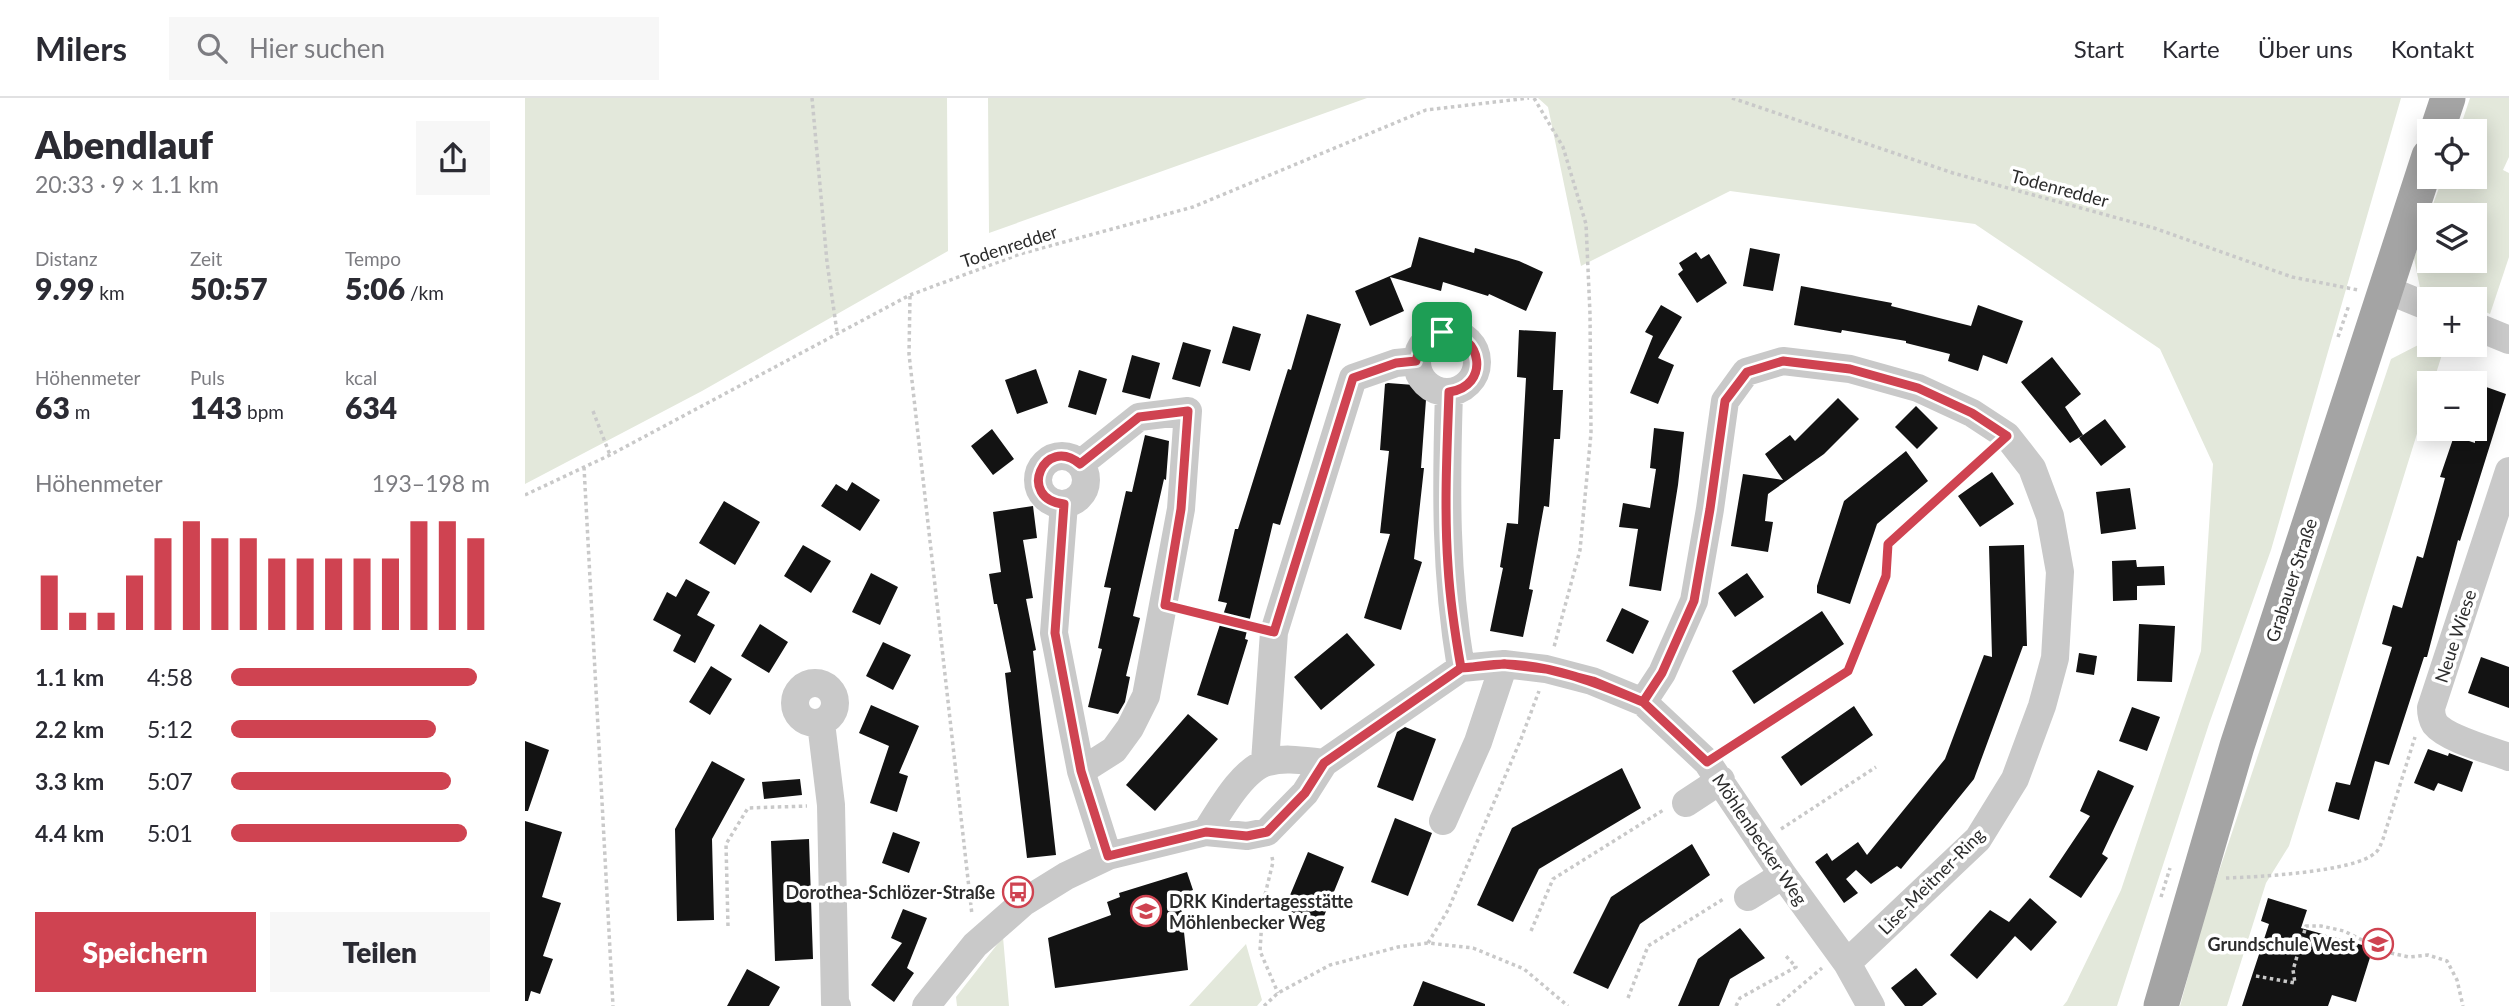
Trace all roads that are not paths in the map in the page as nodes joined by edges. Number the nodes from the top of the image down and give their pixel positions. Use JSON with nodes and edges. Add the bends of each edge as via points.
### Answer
{"nodes":[{"id":1,"x":2448,"y":98,"type":"edge"},
{"id":2,"x":2441,"y":119,"type":"edge"},
{"id":3,"x":2418,"y":189,"type":"edge"},
{"id":4,"x":2385,"y":289,"type":"junction"},
{"id":5,"x":2417,"y":302,"type":"edge"},
{"id":6,"x":2487,"y":331,"type":"edge"},
{"id":7,"x":2509,"y":340,"type":"edge"},
{"id":8,"x":1416,"y":361,"type":"junction"},
{"id":9,"x":1449,"y":392,"type":"junction"},
{"id":10,"x":1080,"y":464,"type":"junction"},
{"id":11,"x":2509,"y":471,"type":"edge"},
{"id":12,"x":1064,"y":504,"type":"junction"},
{"id":13,"x":1504,"y":664,"type":"junction"},
{"id":14,"x":1461,"y":668,"type":"junction"},
{"id":15,"x":1643,"y":702,"type":"junction"},
{"id":16,"x":821,"y":723,"type":"dead end"},
{"id":17,"x":2509,"y":757,"type":"edge"},
{"id":18,"x":1265,"y":762,"type":"junction"},
{"id":19,"x":1324,"y":763,"type":"junction"},
{"id":20,"x":1081,"y":771,"type":"junction"},
{"id":21,"x":1714,"y":771,"type":"junction"},
{"id":22,"x":1678,"y":805,"type":"road end"},
{"id":23,"x":1443,"y":821,"type":"dead end"},
{"id":24,"x":1206,"y":832,"type":"junction"},
{"id":25,"x":1108,"y":856,"type":"junction"},
{"id":26,"x":1783,"y":875,"type":"junction"},
{"id":27,"x":1739,"y":896,"type":"road end"},
{"id":28,"x":1844,"y":958,"type":"junction"},
{"id":29,"x":837,"y":1006,"type":"edge"},
{"id":30,"x":926,"y":1006,"type":"edge"},
{"id":31,"x":1871,"y":1006,"type":"edge"},
{"id":32,"x":2161,"y":1006,"type":"edge"}],
"edges":[{"from":1,"to":2,"type":"main road"},
{"from":3,"to":4,"type":"main road","name":"Grabauer Straße"},
{"from":4,"to":5,"type":"street"},
{"from":4,"to":32,"type":"main road","name":"Grabauer Straße","via":[[2237,746]]},
{"from":6,"to":7,"type":"street"},
{"from":8,"to":9,"type":"street","via":[[1428,386]]},
{"from":8,"to":9,"type":"street","via":[[1432,335],[1452,332],[1470,342],[1476,372],[1464,387]]},
{"from":8,"to":18,"type":"street","via":[[1353,378],[1274,632]]},
{"from":9,"to":14,"type":"street","via":[[1448,566]]},
{"from":10,"to":12,"type":"street","via":[[1086,477],[1083,492]]},
{"from":10,"to":12,"type":"street","via":[[1060,456],[1040,470],[1042,494]]},
{"from":10,"to":20,"type":"street","via":[[1139,417],[1188,411],[1181,509],[1146,696],[1114,750]]},
{"from":11,"to":17,"type":"street","name":"Neue Wiese","via":[[2431,708],[2436,726],[2447,734]]},
{"from":12,"to":20,"type":"street","via":[[1055,633]]},
{"from":13,"to":14,"type":"street","name":"Möhlenbecker Weg"},
{"from":13,"to":15,"type":"street","name":"Möhlenbecker Weg","via":[[1593,681]]},
{"from":13,"to":23,"type":"street","via":[[1478,742]]},
{"from":14,"to":19,"type":"street","name":"Möhlenbecker Weg"},
{"from":15,"to":21,"type":"street","name":"Möhlenbecker Weg"},
{"from":15,"to":28,"type":"street","name":"Lise-Meitner-Ring","via":[[1662,673],[1694,601],[1725,401],[1747,372],[1783,361],[1850,369],[1918,388],[1972,413],[2007,436],[2032,468],[2050,516],[2060,572],[2055,659],[2042,706],[2015,779],[1978,839]]},
{"from":16,"to":29,"type":"street","via":[[831,805]]},
{"from":18,"to":19,"type":"street"},
{"from":18,"to":24,"type":"street","via":[[1231,794]]},
{"from":19,"to":24,"type":"street","name":"Möhlenbecker Weg","via":[[1305,793],[1267,832],[1247,836]]},
{"from":20,"to":25,"type":"street"},
{"from":21,"to":22,"type":"street"},
{"from":21,"to":26,"type":"street","name":"Möhlenbecker Weg"},
{"from":24,"to":25,"type":"street"},
{"from":25,"to":30,"type":"street","via":[[1024,902],[975,944]]},
{"from":26,"to":27,"type":"street"},
{"from":26,"to":28,"type":"street","name":"Möhlenbecker Weg"},
{"from":28,"to":31,"type":"street","name":"Möhlenbecker Weg"}]}
